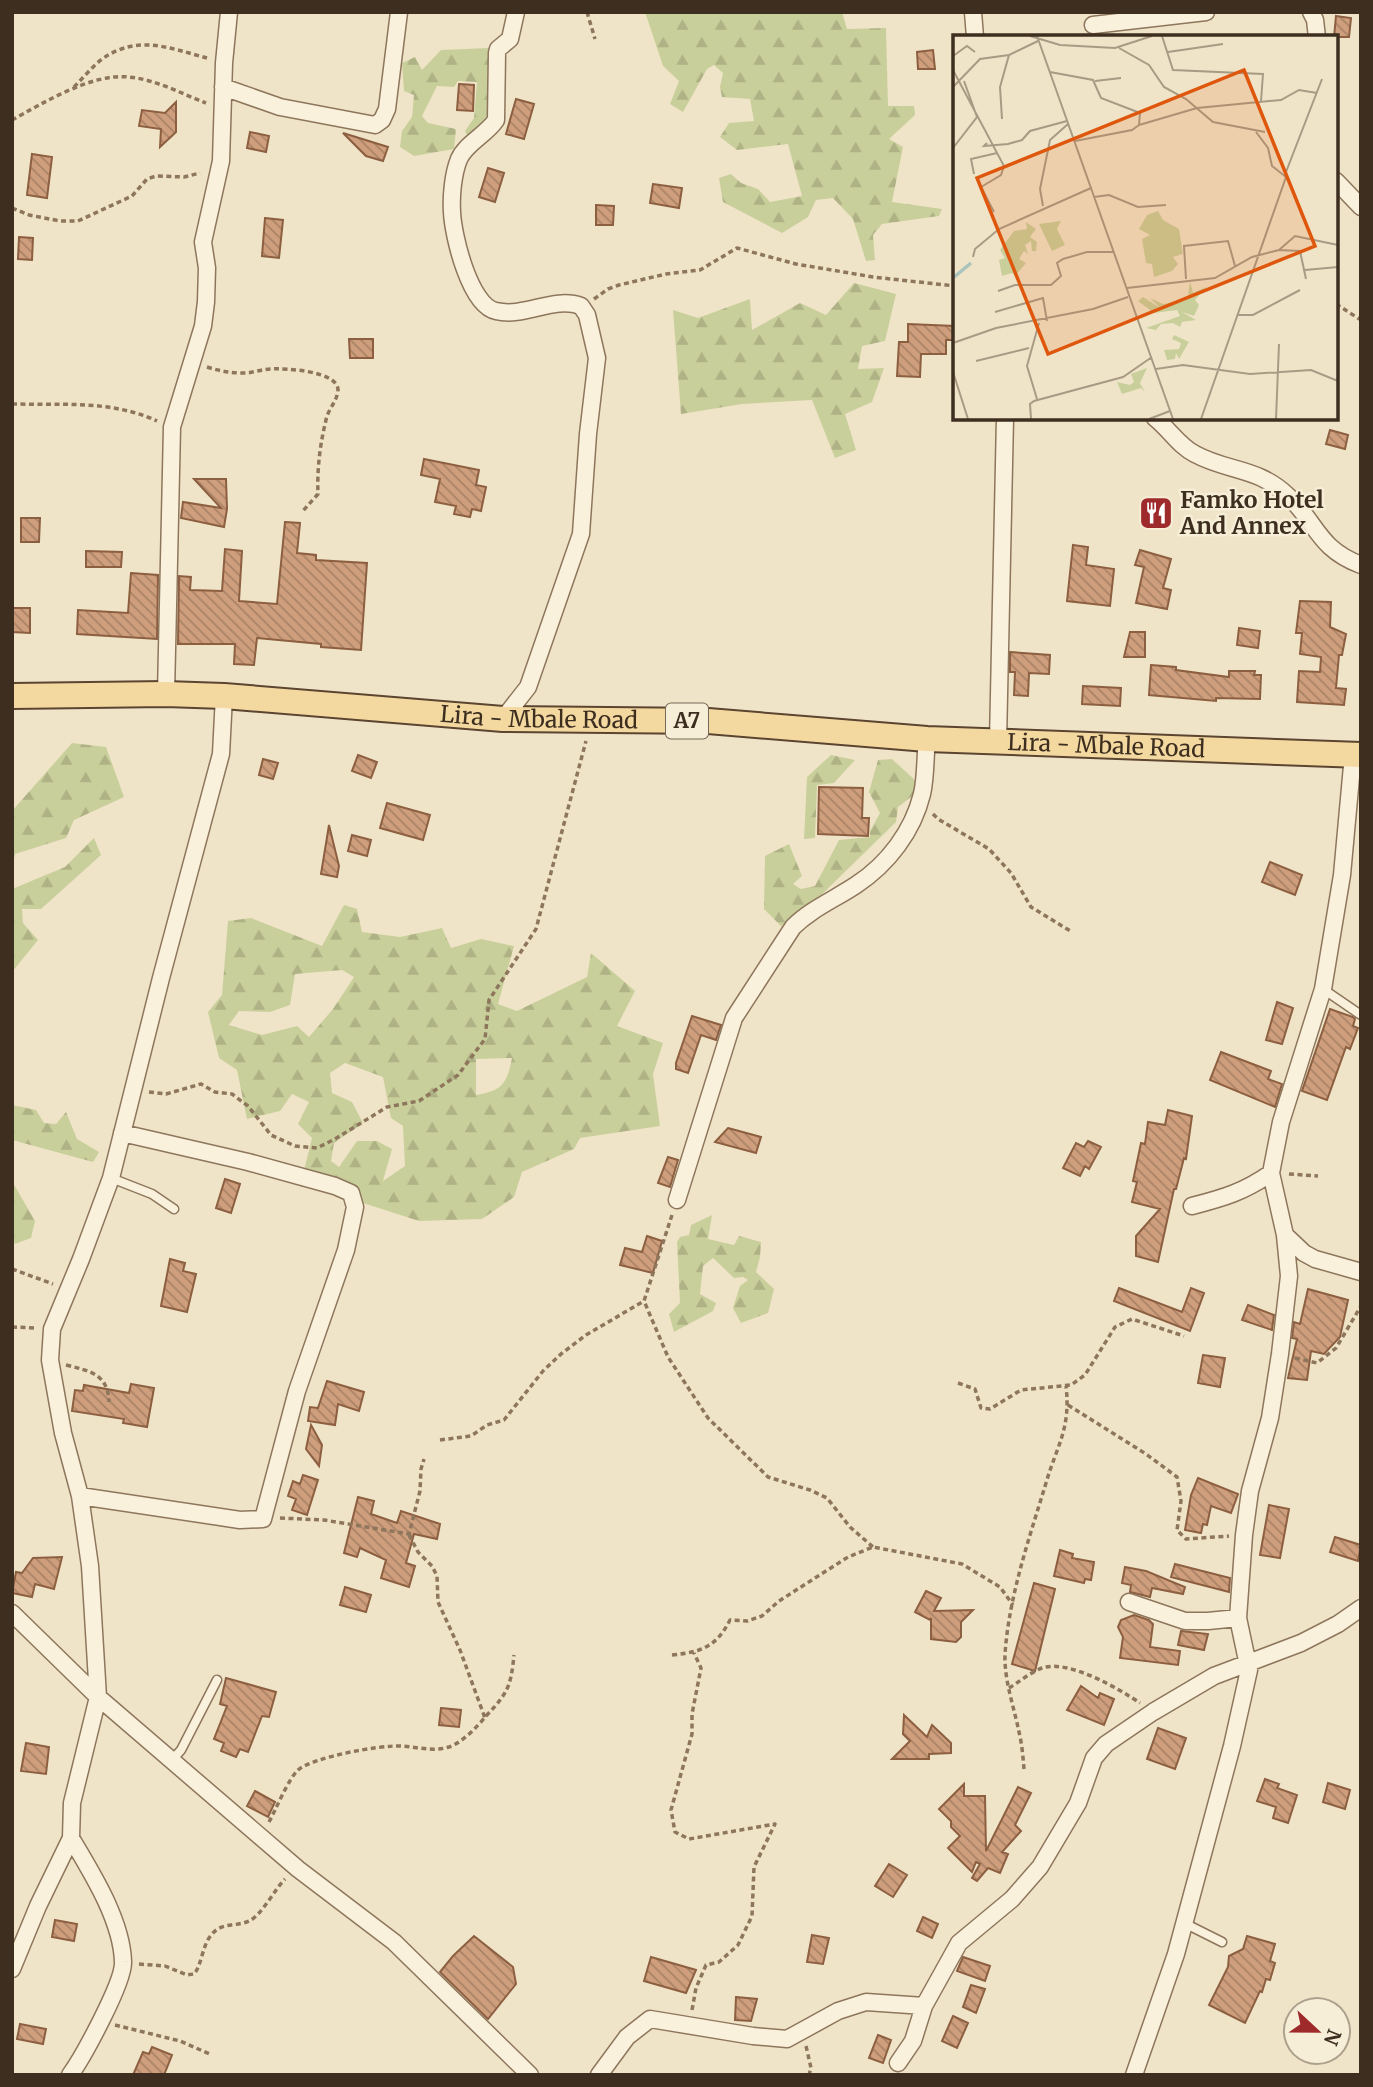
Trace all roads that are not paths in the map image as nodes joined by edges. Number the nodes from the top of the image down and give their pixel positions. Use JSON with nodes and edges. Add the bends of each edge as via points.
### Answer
{"nodes":[{"id":1,"x":214,"y":12,"type":"edge"},
{"id":2,"x":399,"y":12,"type":"edge"},
{"id":3,"x":516,"y":12,"type":"edge"},
{"id":4,"x":973,"y":12,"type":"edge"},
{"id":5,"x":1206,"y":12,"type":"edge"},
{"id":6,"x":1311,"y":12,"type":"edge"},
{"id":7,"x":229,"y":20,"type":"edge"},
{"id":8,"x":1093,"y":25,"type":"dead end"},
{"id":9,"x":975,"y":35,"type":"edge"},
{"id":10,"x":1317,"y":35,"type":"edge"},
{"id":11,"x":223,"y":87,"type":"junction"},
{"id":12,"x":1338,"y":184,"type":"edge"},
{"id":13,"x":1361,"y":207,"type":"edge"},
{"id":14,"x":1005,"y":420,"type":"edge"},
{"id":15,"x":1157,"y":420,"type":"edge"},
{"id":16,"x":1361,"y":565,"type":"edge"},
{"id":17,"x":166,"y":694,"type":"junction"},
{"id":18,"x":12,"y":696,"type":"edge"},
{"id":19,"x":224,"y":696,"type":"junction"},
{"id":20,"x":503,"y":719,"type":"junction"},
{"id":21,"x":927,"y":739,"type":"junction"},
{"id":22,"x":999,"y":741,"type":"junction"},
{"id":23,"x":1357,"y":755,"type":"edge"},
{"id":24,"x":1323,"y":989,"type":"junction"},
{"id":25,"x":1361,"y":1015,"type":"edge"},
{"id":26,"x":122,"y":1133,"type":"junction"},
{"id":27,"x":1271,"y":1172,"type":"junction"},
{"id":28,"x":111,"y":1178,"type":"junction"},
{"id":29,"x":677,"y":1200,"type":"road end"},
{"id":30,"x":1192,"y":1206,"type":"dead end"},
{"id":31,"x":174,"y":1209,"type":"dead end"},
{"id":32,"x":1285,"y":1235,"type":"junction"},
{"id":33,"x":1361,"y":1272,"type":"edge"},
{"id":34,"x":80,"y":1496,"type":"junction"},
{"id":35,"x":1129,"y":1602,"type":"dead end"},
{"id":36,"x":1361,"y":1608,"type":"edge"},
{"id":37,"x":12,"y":1613,"type":"edge"},
{"id":38,"x":1238,"y":1618,"type":"junction"},
{"id":39,"x":1249,"y":1662,"type":"junction"},
{"id":40,"x":217,"y":1680,"type":"dead end"},
{"id":41,"x":98,"y":1698,"type":"junction"},
{"id":42,"x":172,"y":1760,"type":"junction"},
{"id":43,"x":71,"y":1838,"type":"junction"},
{"id":44,"x":1184,"y":1923,"type":"junction"},
{"id":45,"x":1222,"y":1941,"type":"dead end"},
{"id":46,"x":12,"y":1969,"type":"edge"},
{"id":47,"x":924,"y":2006,"type":"junction"},
{"id":48,"x":898,"y":2063,"type":"dead end"},
{"id":49,"x":70,"y":2075,"type":"edge"},
{"id":50,"x":530,"y":2075,"type":"edge"},
{"id":51,"x":599,"y":2075,"type":"edge"},
{"id":52,"x":1134,"y":2075,"type":"edge"}],
"edges":[{"from":1,"to":7,"type":"street"},
{"from":2,"to":11,"type":"street","via":[[387,109],[375,125],[280,107]]},
{"from":3,"to":20,"type":"street","via":[[510,39],[498,51],[496,120],[463,152],[455,171],[454,229],[472,289],[487,308],[506,312],[561,302],[581,306],[597,358],[581,534],[528,687]]},
{"from":4,"to":9,"type":"street"},
{"from":5,"to":8,"type":"street"},
{"from":6,"to":10,"type":"street"},
{"from":7,"to":11,"type":"street"},
{"from":11,"to":17,"type":"street","via":[[221,161],[205,231],[203,326],[172,427]]},
{"from":12,"to":13,"type":"street"},
{"from":14,"to":22,"type":"street"},
{"from":15,"to":16,"type":"street","via":[[1194,454],[1254,473],[1276,486],[1290,497],[1324,543]]},
{"from":17,"to":18,"type":"main road","name":"Lira - Mbale Road","number":"A7"},
{"from":17,"to":19,"type":"main road","name":"Lira - Mbale Road","number":"A7"},
{"from":19,"to":20,"type":"main road","name":"Lira - Mbale Road","number":"A7"},
{"from":19,"to":26,"type":"street","via":[[221,754]]},
{"from":20,"to":21,"type":"main road","name":"Lira - Mbale Road","number":"A7","via":[[708,721]]},
{"from":21,"to":22,"type":"main road","name":"Lira - Mbale Road","number":"A7"},
{"from":21,"to":29,"type":"street","via":[[923,791],[901,841],[856,885],[802,917],[739,1008]]},
{"from":22,"to":23,"type":"main road","name":"Lira - Mbale Road","number":"A7"},
{"from":23,"to":24,"type":"street"},
{"from":24,"to":25,"type":"lane"},
{"from":24,"to":27,"type":"street","via":[[1281,1122]]},
{"from":26,"to":28,"type":"street"},
{"from":26,"to":34,"type":"street","via":[[335,1186],[351,1194],[355,1207],[346,1250],[297,1391],[263,1520]]},
{"from":27,"to":30,"type":"street","via":[[1250,1188]]},
{"from":27,"to":32,"type":"street"},
{"from":28,"to":31,"type":"lane","via":[[152,1194]]},
{"from":28,"to":34,"type":"street","via":[[52,1329],[51,1360],[63,1433]]},
{"from":32,"to":33,"type":"street","via":[[1315,1259]]},
{"from":32,"to":38,"type":"street","via":[[1289,1276],[1280,1354],[1270,1418],[1250,1491]]},
{"from":34,"to":41,"type":"street","via":[[93,1590]]},
{"from":35,"to":38,"type":"street","via":[[1185,1621]]},
{"from":36,"to":39,"type":"street","via":[[1301,1643]]},
{"from":37,"to":41,"type":"street"},
{"from":38,"to":39,"type":"street"},
{"from":39,"to":44,"type":"street","via":[[1233,1746]]},
{"from":39,"to":47,"type":"street","via":[[1214,1676],[1106,1744],[1094,1758],[1078,1804],[1040,1867],[1012,1899],[959,1943]]},
{"from":40,"to":42,"type":"lane"},
{"from":41,"to":42,"type":"street"},
{"from":41,"to":43,"type":"street","via":[[72,1803]]},
{"from":42,"to":50,"type":"street","via":[[298,1869],[394,1941]]},
{"from":43,"to":46,"type":"street"},
{"from":43,"to":49,"type":"street","via":[[106,1902],[120,1940],[123,1965],[118,1984]]},
{"from":44,"to":45,"type":"lane"},
{"from":44,"to":52,"type":"street"},
{"from":47,"to":48,"type":"street","via":[[913,2041]]},
{"from":47,"to":51,"type":"street","via":[[866,2002],[838,2011],[787,2039],[650,2020],[627,2038]]}]}
